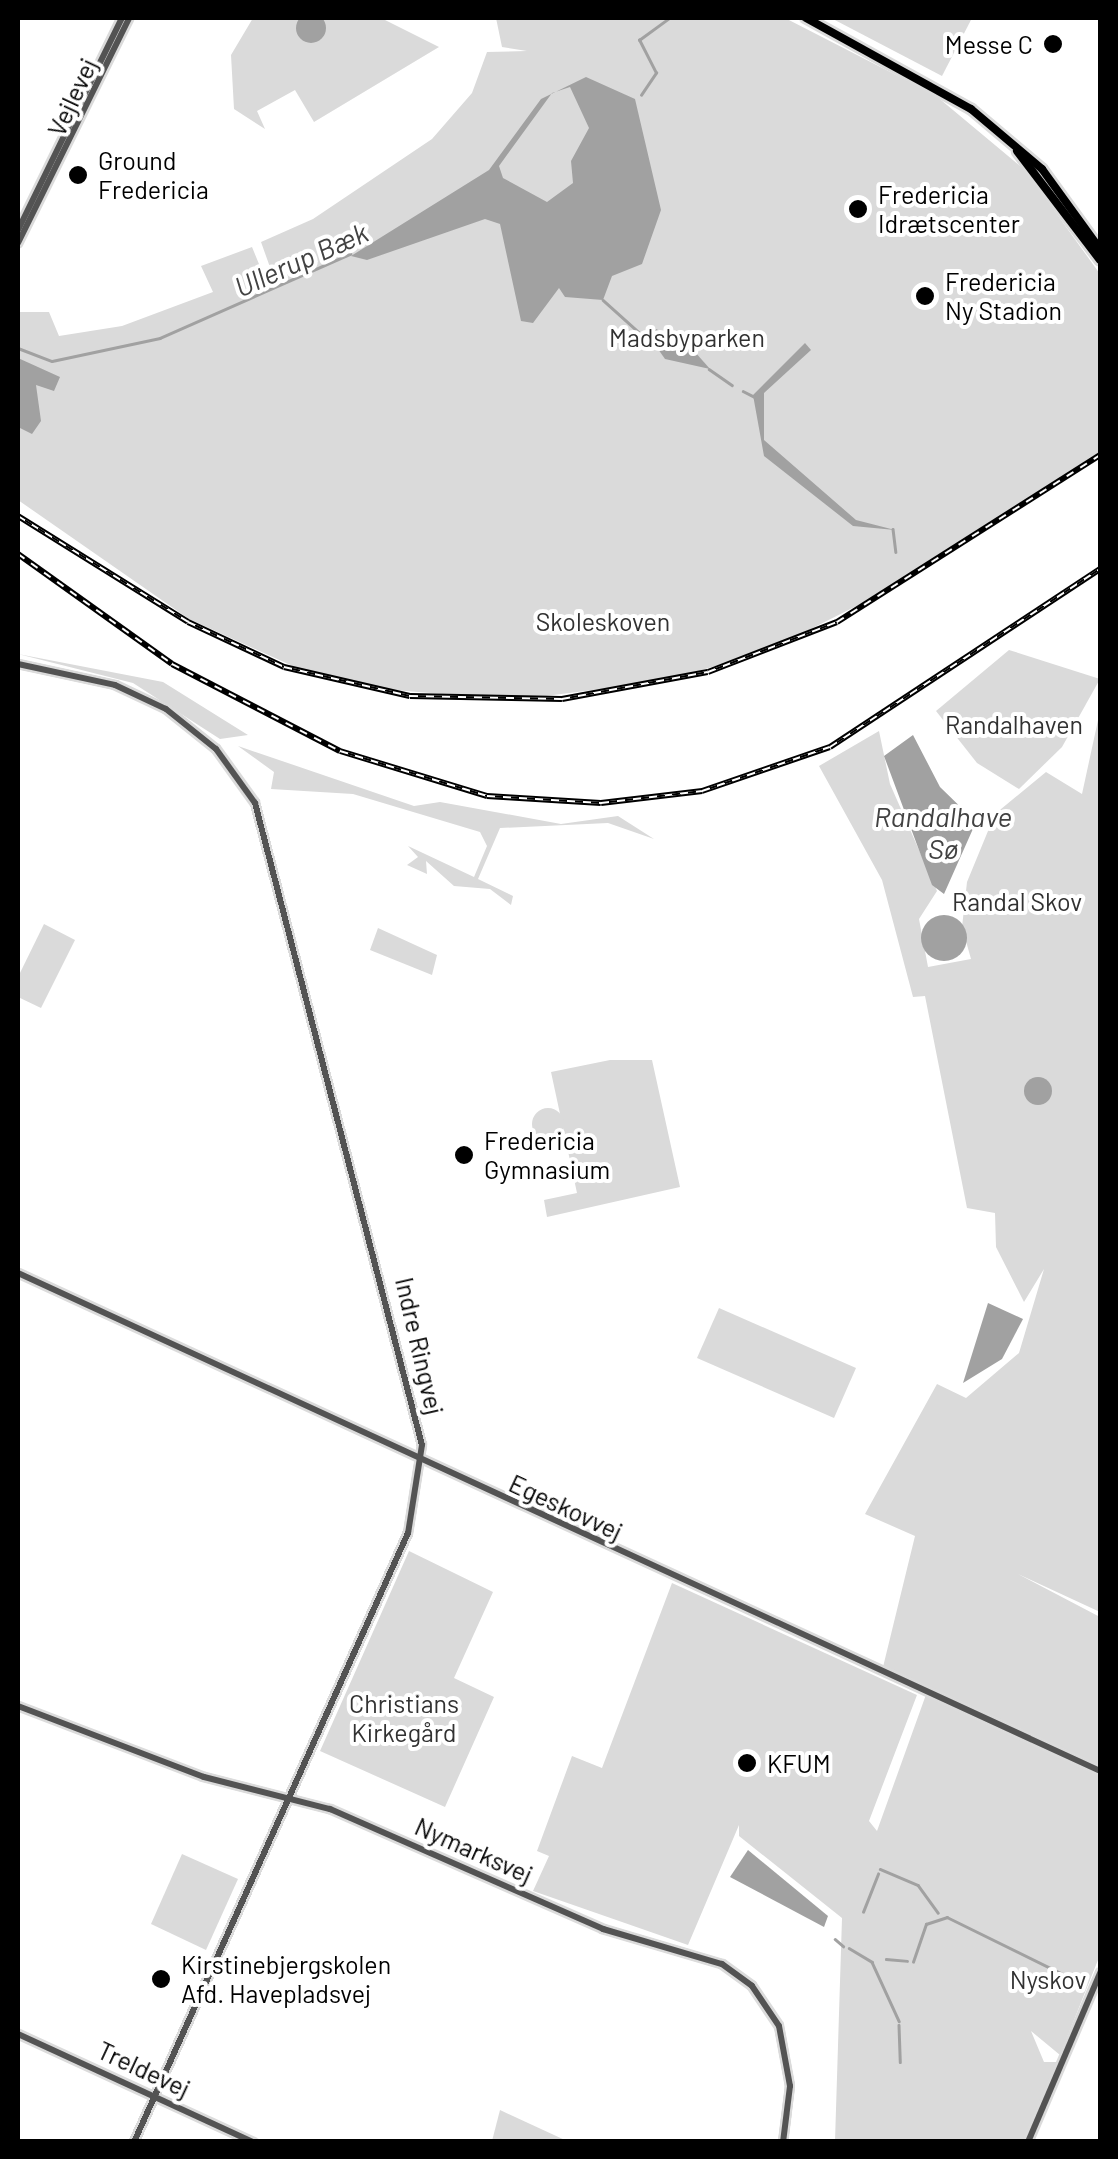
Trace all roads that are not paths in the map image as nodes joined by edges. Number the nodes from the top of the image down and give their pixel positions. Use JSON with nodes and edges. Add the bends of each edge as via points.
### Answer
{"nodes":[{"id":1,"x":125,"y":18,"type":"edge"},
{"id":2,"x":806,"y":18,"type":"edge"},
{"id":3,"x":1004,"y":136,"type":"junction"},
{"id":4,"x":18,"y":230,"type":"edge"},
{"id":5,"x":18,"y":243,"type":"edge"},
{"id":6,"x":1100,"y":248,"type":"edge"},
{"id":7,"x":1100,"y":260,"type":"edge"},
{"id":8,"x":18,"y":664,"type":"edge"},
{"id":9,"x":18,"y":1273,"type":"edge"},
{"id":10,"x":422,"y":1464,"type":"junction"},
{"id":11,"x":18,"y":1706,"type":"edge"},
{"id":12,"x":1100,"y":1771,"type":"edge"},
{"id":13,"x":290,"y":1798,"type":"junction"},
{"id":14,"x":1100,"y":1973,"type":"edge"},
{"id":15,"x":18,"y":2034,"type":"edge"},
{"id":16,"x":154,"y":2096,"type":"junction"},
{"id":17,"x":134,"y":2142,"type":"edge"},
{"id":18,"x":253,"y":2142,"type":"edge"},
{"id":19,"x":784,"y":2142,"type":"edge"},
{"id":20,"x":1028,"y":2142,"type":"edge"}],
"edges":[{"from":1,"to":4,"type":"street","name":"Vejlevej"},
{"from":1,"to":5,"type":"street","name":"Vejlevej"},
{"from":2,"to":3,"type":"main road","via":[[938,86]]},
{"from":3,"to":6,"type":"main road","via":[[1055,183]]},
{"from":3,"to":7,"type":"main road"},
{"from":8,"to":10,"type":"street","name":"Indre Ringvej","via":[[115,684],[166,709],[216,749],[255,803],[368,1217]]},
{"from":9,"to":10,"type":"street","name":"Egeskovvej"},
{"from":10,"to":12,"type":"street","name":"Egeskovvej"},
{"from":10,"to":13,"type":"street","name":"Indre Ringvej","via":[[408,1533]]},
{"from":11,"to":13,"type":"street","name":"Nymarksvej","via":[[204,1777]]},
{"from":13,"to":16,"type":"street","name":"Indre Ringvej"},
{"from":13,"to":19,"type":"street","name":"Nymarksvej","via":[[603,1928],[736,1972],[760,1995],[785,2044]]},
{"from":14,"to":20,"type":"street"},
{"from":15,"to":16,"type":"street","name":"Treldevej"},
{"from":16,"to":17,"type":"street","name":"Indre Ringvej"},
{"from":16,"to":18,"type":"street","name":"Treldevej"}]}
